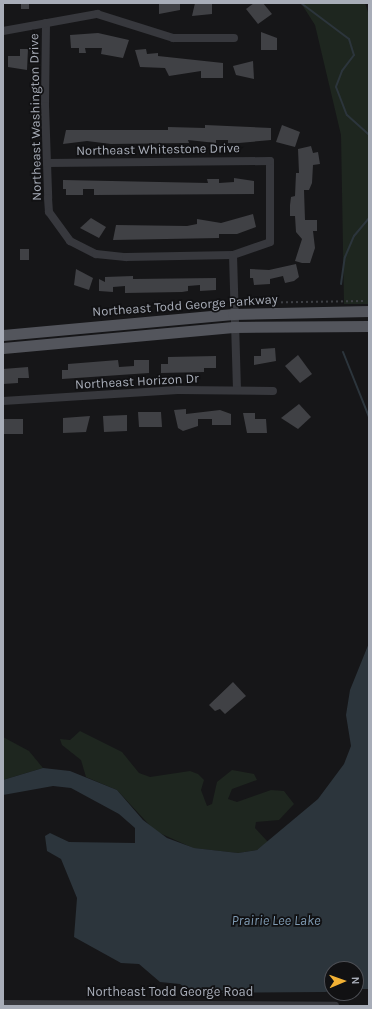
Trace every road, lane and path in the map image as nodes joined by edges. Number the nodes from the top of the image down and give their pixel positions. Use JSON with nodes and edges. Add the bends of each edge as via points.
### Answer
{"nodes":[{"id":1,"x":46,"y":23,"type":"junction"},
{"id":2,"x":3,"y":31,"type":"edge"},
{"id":3,"x":234,"y":38,"type":"dead end"},
{"id":4,"x":47,"y":163,"type":"junction"},
{"id":5,"x":233,"y":255,"type":"junction"},
{"id":6,"x":369,"y":311,"type":"edge"},
{"id":7,"x":233,"y":314,"type":"junction"},
{"id":8,"x":369,"y":326,"type":"edge"},
{"id":9,"x":233,"y":327,"type":"junction"},
{"id":10,"x":3,"y":335,"type":"edge"},
{"id":11,"x":3,"y":348,"type":"edge"},
{"id":12,"x":236,"y":390,"type":"junction"},
{"id":13,"x":273,"y":391,"type":"dead end"},
{"id":14,"x":3,"y":401,"type":"edge"},
{"id":15,"x":3,"y":1004,"type":"edge"},
{"id":16,"x":335,"y":1006,"type":"edge"}],
"edges":[{"from":1,"to":2,"type":"street"},
{"from":1,"to":3,"type":"street","via":[[97,14],[173,38]]},
{"from":1,"to":4,"type":"street","name":"Northeast Washington Drive"},
{"from":4,"to":5,"type":"street","name":"Northeast Washington Drive","via":[[49,212],[70,240],[96,254]]},
{"from":4,"to":5,"type":"street","name":"Northeast Whitestone Drive","via":[[270,161],[270,242]]},
{"from":5,"to":7,"type":"street"},
{"from":6,"to":7,"type":"main road","name":"Northeast Todd George Parkway"},
{"from":7,"to":9,"type":"street"},
{"from":7,"to":10,"type":"main road","name":"Northeast Todd George Parkway"},
{"from":8,"to":9,"type":"main road","name":"Northeast Todd George Parkway"},
{"from":9,"to":11,"type":"main road","name":"Northeast Todd George Parkway"},
{"from":9,"to":12,"type":"street"},
{"from":12,"to":13,"type":"street","name":"Northeast Horizon Dr"},
{"from":12,"to":14,"type":"street","name":"Northeast Horizon Dr","via":[[178,390]]},
{"from":15,"to":16,"type":"street","name":"Northeast Todd George Road"}]}
